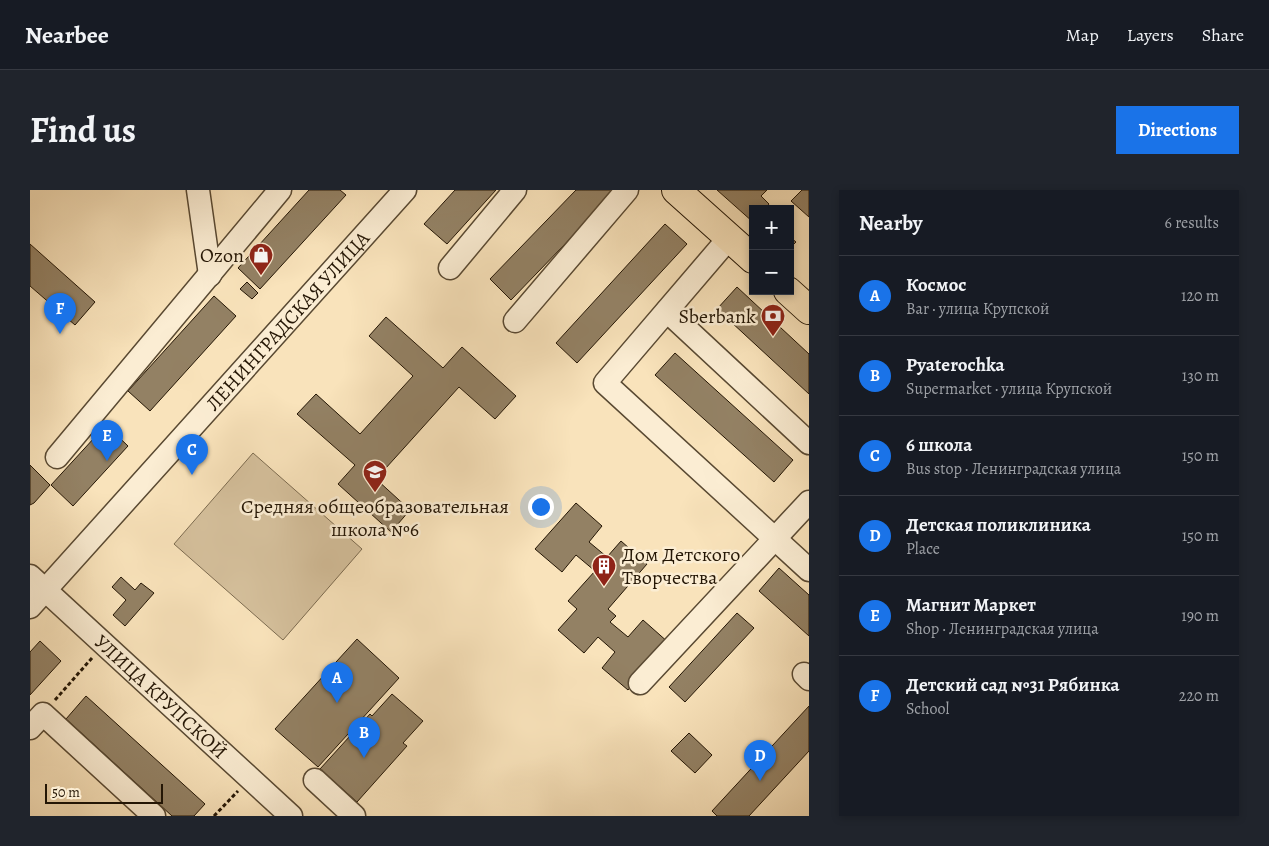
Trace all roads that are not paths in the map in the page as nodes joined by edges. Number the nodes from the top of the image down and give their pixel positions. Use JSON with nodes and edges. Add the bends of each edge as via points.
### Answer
{"nodes":[{"id":1,"x":198,"y":190,"type":"edge"},
{"id":2,"x":280,"y":190,"type":"edge"},
{"id":3,"x":405,"y":190,"type":"edge"},
{"id":4,"x":515,"y":190,"type":"edge"},
{"id":5,"x":628,"y":190,"type":"edge"},
{"id":6,"x":676,"y":190,"type":"edge"},
{"id":7,"x":729,"y":238,"type":"junction"},
{"id":8,"x":749,"y":256,"type":"edge"},
{"id":9,"x":450,"y":268,"type":"dead end"},
{"id":10,"x":210,"y":275,"type":"junction"},
{"id":11,"x":792,"y":295,"type":"edge"},
{"id":12,"x":809,"y":310,"type":"edge"},
{"id":13,"x":668,"y":312,"type":"junction"},
{"id":14,"x":514,"y":321,"type":"dead end"},
{"id":15,"x":809,"y":442,"type":"edge"},
{"id":16,"x":57,"y":457,"type":"dead end"},
{"id":17,"x":809,"y":502,"type":"edge"},
{"id":18,"x":774,"y":538,"type":"junction"},
{"id":19,"x":809,"y":570,"type":"edge"},
{"id":20,"x":38,"y":583,"type":"edge"},
{"id":21,"x":30,"y":607,"type":"edge"},
{"id":22,"x":640,"y":683,"type":"dead end"},
{"id":23,"x":36,"y":721,"type":"edge"},
{"id":24,"x":316,"y":780,"type":"dead end"},
{"id":25,"x":147,"y":814,"type":"edge"},
{"id":26,"x":291,"y":816,"type":"edge"},
{"id":27,"x":354,"y":816,"type":"edge"}],
"edges":[{"from":1,"to":10,"type":"street"},
{"from":2,"to":10,"type":"street"},
{"from":3,"to":20,"type":"street","name":"ЛЕНИНГРАДСКАЯ УЛИЦА"},
{"from":4,"to":9,"type":"street"},
{"from":5,"to":14,"type":"street"},
{"from":6,"to":7,"type":"main road"},
{"from":7,"to":8,"type":"main road"},
{"from":7,"to":13,"type":"street"},
{"from":10,"to":16,"type":"street"},
{"from":11,"to":12,"type":"main road"},
{"from":13,"to":15,"type":"street"},
{"from":13,"to":18,"type":"street","via":[[605,383]]},
{"from":17,"to":18,"type":"street"},
{"from":18,"to":19,"type":"street"},
{"from":18,"to":22,"type":"street"},
{"from":20,"to":21,"type":"street","name":"ЛЕНИНГРАДСКАЯ УЛИЦА"},
{"from":20,"to":26,"type":"street","name":"УЛИЦА КРУПСКОЙ"},
{"from":23,"to":25,"type":"street"},
{"from":24,"to":27,"type":"street"}]}
